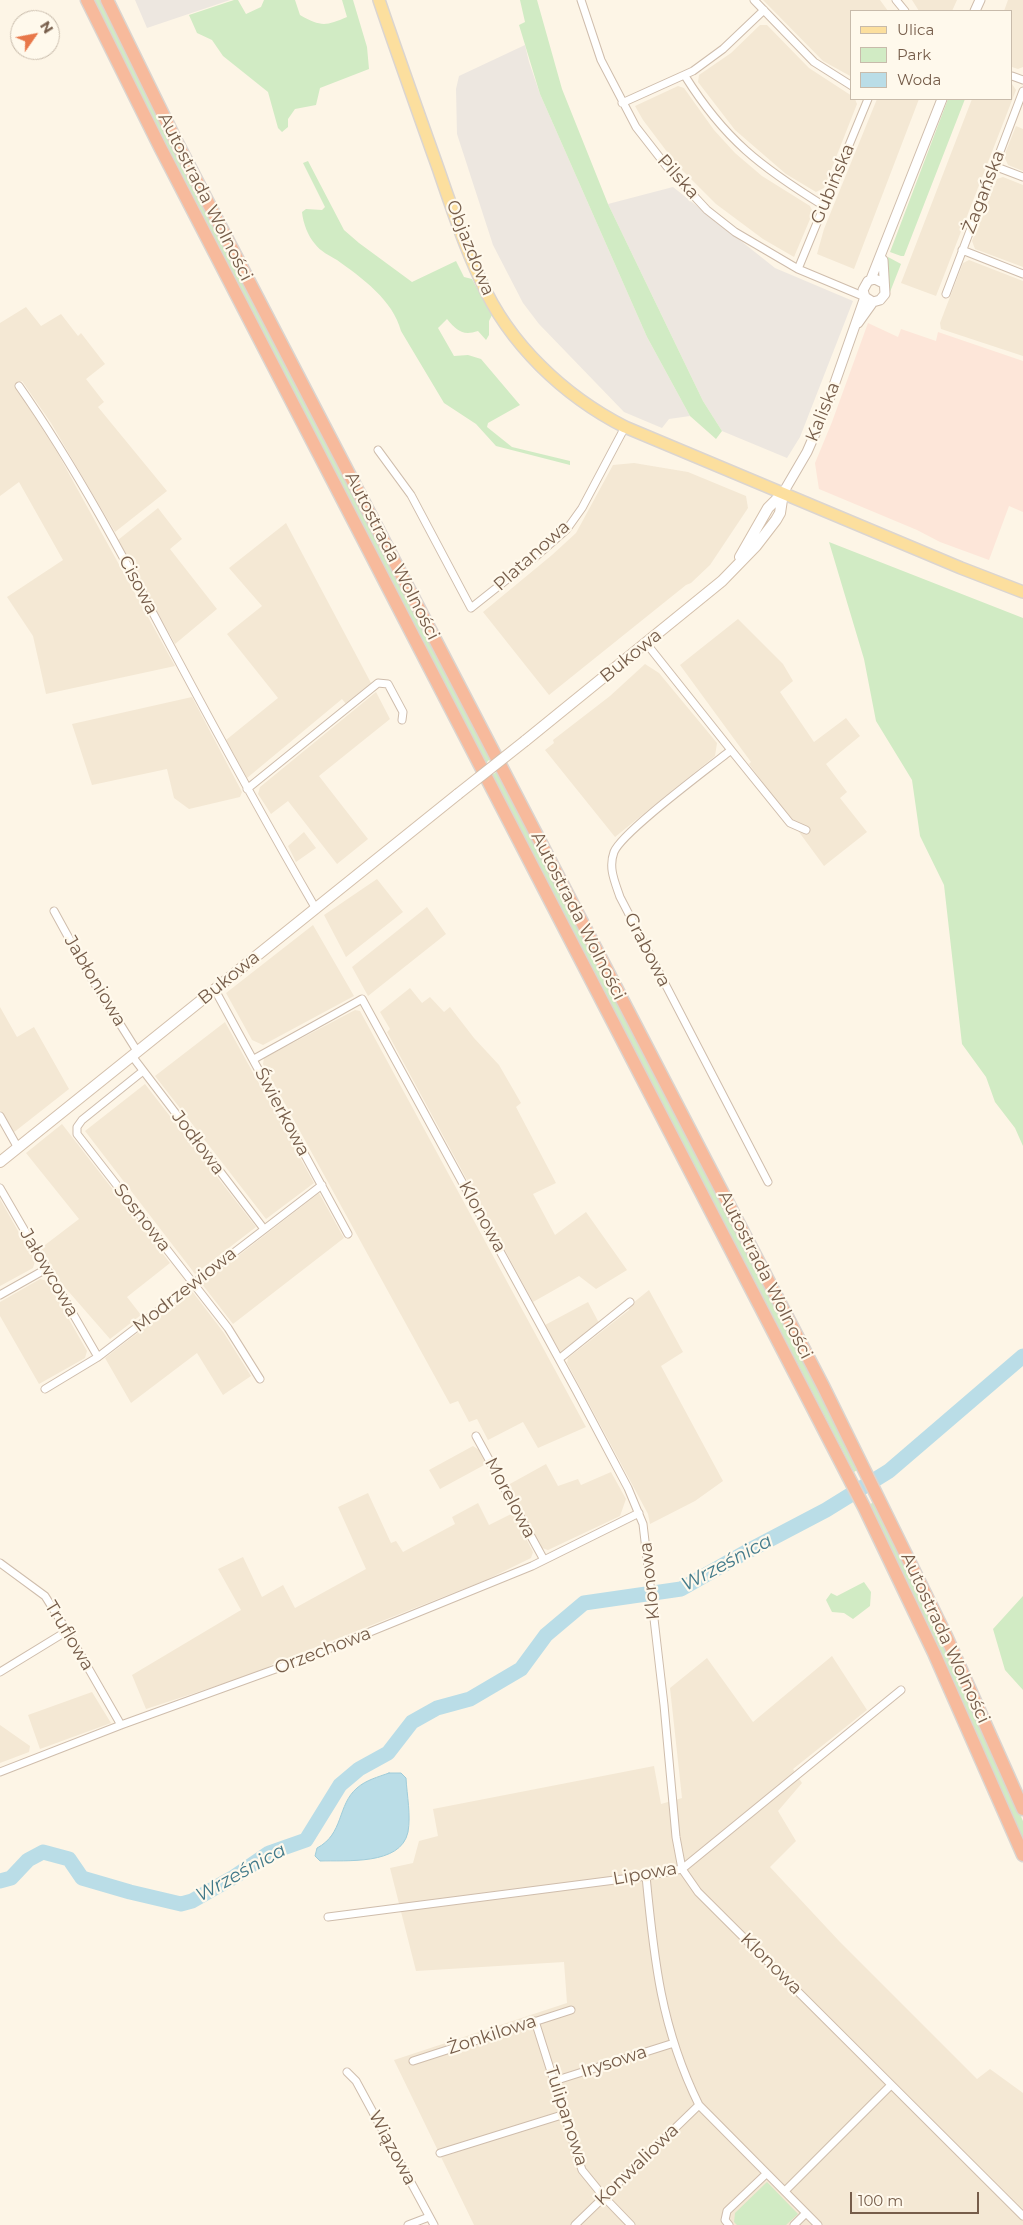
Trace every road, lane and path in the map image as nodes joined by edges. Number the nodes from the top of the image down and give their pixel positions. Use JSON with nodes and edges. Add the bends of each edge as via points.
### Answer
{"nodes":[{"id":1,"x":87,"y":0,"type":"edge"},
{"id":2,"x":107,"y":0,"type":"edge"},
{"id":3,"x":379,"y":0,"type":"edge"},
{"id":4,"x":581,"y":0,"type":"edge"},
{"id":5,"x":754,"y":0,"type":"edge"},
{"id":6,"x":896,"y":0,"type":"edge"},
{"id":7,"x":764,"y":10,"type":"junction"},
{"id":8,"x":904,"y":10,"type":"edge"},
{"id":9,"x":684,"y":76,"type":"junction"},
{"id":10,"x":850,"y":85,"type":"edge"},
{"id":11,"x":1023,"y":91,"type":"edge"},
{"id":12,"x":868,"y":100,"type":"edge"},
{"id":13,"x":942,"y":100,"type":"edge"},
{"id":14,"x":622,"y":103,"type":"junction"},
{"id":15,"x":994,"y":166,"type":"junction"},
{"id":16,"x":1023,"y":177,"type":"edge"},
{"id":17,"x":824,"y":206,"type":"junction"},
{"id":18,"x":962,"y":250,"type":"junction"},
{"id":19,"x":883,"y":253,"type":"junction"},
{"id":20,"x":798,"y":269,"type":"junction"},
{"id":21,"x":1023,"y":274,"type":"edge"},
{"id":22,"x":868,"y":281,"type":"junction"},
{"id":23,"x":883,"y":283,"type":"junction"},
{"id":24,"x":846,"y":290,"type":"junction"},
{"id":25,"x":946,"y":294,"type":"dead end"},
{"id":26,"x":864,"y":297,"type":"junction"},
{"id":27,"x":874,"y":302,"type":"junction"},
{"id":28,"x":855,"y":327,"type":"junction"},
{"id":29,"x":19,"y":386,"type":"dead end"},
{"id":30,"x":625,"y":427,"type":"junction"},
{"id":31,"x":378,"y":450,"type":"dead end"},
{"id":32,"x":783,"y":493,"type":"junction"},
{"id":33,"x":1023,"y":592,"type":"edge"},
{"id":34,"x":646,"y":644,"type":"junction"},
{"id":35,"x":402,"y":720,"type":"dead end"},
{"id":36,"x":731,"y":750,"type":"junction"},
{"id":37,"x":247,"y":789,"type":"junction"},
{"id":38,"x":806,"y":830,"type":"dead end"},
{"id":39,"x":316,"y":908,"type":"junction"},
{"id":40,"x":54,"y":911,"type":"dead end"},
{"id":41,"x":215,"y":990,"type":"junction"},
{"id":42,"x":134,"y":1054,"type":"junction"},
{"id":43,"x":254,"y":1059,"type":"junction"},
{"id":44,"x":143,"y":1071,"type":"junction"},
{"id":45,"x":0,"y":1116,"type":"edge"},
{"id":46,"x":18,"y":1148,"type":"junction"},
{"id":47,"x":0,"y":1162,"type":"edge"},
{"id":48,"x":768,"y":1182,"type":"dead end"},
{"id":49,"x":322,"y":1185,"type":"junction"},
{"id":50,"x":0,"y":1188,"type":"edge"},
{"id":51,"x":264,"y":1229,"type":"junction"},
{"id":52,"x":348,"y":1234,"type":"dead end"},
{"id":53,"x":46,"y":1269,"type":"junction"},
{"id":54,"x":194,"y":1284,"type":"junction"},
{"id":55,"x":0,"y":1295,"type":"edge"},
{"id":56,"x":630,"y":1302,"type":"dead end"},
{"id":57,"x":98,"y":1357,"type":"junction"},
{"id":58,"x":559,"y":1359,"type":"junction"},
{"id":59,"x":260,"y":1379,"type":"dead end"},
{"id":60,"x":45,"y":1389,"type":"dead end"},
{"id":61,"x":476,"y":1436,"type":"dead end"},
{"id":62,"x":638,"y":1513,"type":"junction"},
{"id":63,"x":544,"y":1560,"type":"junction"},
{"id":64,"x":0,"y":1563,"type":"edge"},
{"id":65,"x":68,"y":1631,"type":"junction"},
{"id":66,"x":0,"y":1672,"type":"edge"},
{"id":67,"x":901,"y":1690,"type":"dead end"},
{"id":68,"x":121,"y":1725,"type":"junction"},
{"id":69,"x":0,"y":1772,"type":"edge"},
{"id":70,"x":1023,"y":1809,"type":"edge"},
{"id":71,"x":1023,"y":1855,"type":"edge"},
{"id":72,"x":682,"y":1869,"type":"junction"},
{"id":73,"x":646,"y":1876,"type":"junction"},
{"id":74,"x":328,"y":1917,"type":"dead end"},
{"id":75,"x":571,"y":2010,"type":"dead end"},
{"id":76,"x":535,"y":2021,"type":"junction"},
{"id":77,"x":674,"y":2043,"type":"junction"},
{"id":78,"x":414,"y":2061,"type":"dead end"},
{"id":79,"x":347,"y":2072,"type":"dead end"},
{"id":80,"x":554,"y":2081,"type":"junction"},
{"id":81,"x":891,"y":2085,"type":"junction"},
{"id":82,"x":699,"y":2105,"type":"junction"},
{"id":83,"x":565,"y":2114,"type":"junction"},
{"id":84,"x":440,"y":2153,"type":"dead end"},
{"id":85,"x":766,"y":2174,"type":"junction"},
{"id":86,"x":785,"y":2191,"type":"junction"},
{"id":87,"x":604,"y":2197,"type":"junction"},
{"id":88,"x":806,"y":2213,"type":"junction"},
{"id":89,"x":1023,"y":2216,"type":"edge"},
{"id":90,"x":429,"y":2217,"type":"junction"},
{"id":91,"x":408,"y":2225,"type":"edge"},
{"id":92,"x":434,"y":2225,"type":"edge"},
{"id":93,"x":575,"y":2225,"type":"edge"},
{"id":94,"x":631,"y":2225,"type":"edge"},
{"id":95,"x":730,"y":2225,"type":"edge"},
{"id":96,"x":794,"y":2225,"type":"edge"},
{"id":97,"x":818,"y":2225,"type":"edge"}],
"edges":[{"from":1,"to":71,"type":"highway","name":"Autostrada Wolności","via":[[849,1476],[934,1653]]},
{"from":2,"to":70,"type":"highway","name":"Autostrada Wolności","via":[[181,149],[864,1466],[946,1636]]},
{"from":3,"to":30,"type":"main road","name":"Objazdowa","via":[[472,261],[493,305],[520,343],[552,376],[584,402]]},
{"from":4,"to":14,"type":"street","name":"Pilska","via":[[601,60]]},
{"from":5,"to":7,"type":"street"},
{"from":6,"to":8,"type":"street"},
{"from":7,"to":9,"type":"street","via":[[723,49]]},
{"from":7,"to":10,"type":"street","via":[[814,62]]},
{"from":9,"to":14,"type":"street"},
{"from":9,"to":17,"type":"street","via":[[732,139],[776,177]]},
{"from":11,"to":15,"type":"street","name":"Żagańska"},
{"from":12,"to":17,"type":"street","name":"Gubińska"},
{"from":13,"to":19,"type":"street"},
{"from":14,"to":20,"type":"street","name":"Pilska","via":[[660,159],[707,210],[735,232]]},
{"from":15,"to":16,"type":"street"},
{"from":15,"to":18,"type":"street","name":"Żagańska"},
{"from":17,"to":20,"type":"street","name":"Gubińska"},
{"from":18,"to":21,"type":"street"},
{"from":18,"to":25,"type":"street","name":"Żagańska"},
{"from":19,"to":22,"type":"street"},
{"from":19,"to":23,"type":"street"},
{"from":20,"to":24,"type":"street","name":"Pilska"},
{"from":22,"to":23,"type":"street"},
{"from":22,"to":24,"type":"street","via":[[858,288]]},
{"from":22,"to":26,"type":"street","via":[[863,290]]},
{"from":23,"to":27,"type":"street","via":[[885,294]]},
{"from":24,"to":26,"type":"street","name":"Pilska"},
{"from":26,"to":27,"type":"street"},
{"from":26,"to":28,"type":"street","name":"Kaliska"},
{"from":27,"to":28,"type":"street","name":"Kaliska"},
{"from":28,"to":32,"type":"street","name":"Kaliska","via":[[812,442]]},
{"from":29,"to":37,"type":"street","name":"Cisowa","via":[[54,436],[121,554]]},
{"from":30,"to":31,"type":"street","name":"Platanowa","via":[[582,508],[567,529],[471,608],[411,495]]},
{"from":30,"to":32,"type":"main road","name":"Objazdowa"},
{"from":32,"to":33,"type":"main road","name":"Objazdowa"},
{"from":32,"to":34,"type":"main road","name":"Bukowa","via":[[780,513],[756,546],[708,593]]},
{"from":34,"to":36,"type":"street"},
{"from":34,"to":39,"type":"main road","name":"Bukowa","bridge":true},
{"from":35,"to":37,"type":"street","via":[[403,712],[388,684],[378,683]]},
{"from":36,"to":38,"type":"street","via":[[790,823]]},
{"from":36,"to":48,"type":"street","name":"Grabowa","via":[[628,834],[614,851],[611,870],[620,897]]},
{"from":37,"to":39,"type":"street","name":"Cisowa"},
{"from":39,"to":41,"type":"main road","name":"Bukowa"},
{"from":40,"to":42,"type":"street","name":"Jabłoniowa"},
{"from":41,"to":42,"type":"main road","name":"Bukowa"},
{"from":41,"to":43,"type":"street","name":"Świerkowa"},
{"from":42,"to":44,"type":"street","name":"Jodłowa"},
{"from":42,"to":46,"type":"main road","name":"Bukowa"},
{"from":43,"to":49,"type":"street","name":"Świerkowa"},
{"from":43,"to":58,"type":"street","name":"Klonowa","via":[[362,999]]},
{"from":44,"to":51,"type":"street","name":"Jodłowa"},
{"from":44,"to":54,"type":"street","name":"Sosnowa","via":[[82,1120],[77,1134]]},
{"from":45,"to":46,"type":"street"},
{"from":46,"to":47,"type":"main road","name":"Bukowa"},
{"from":49,"to":51,"type":"street","name":"Modrzewiowa"},
{"from":49,"to":52,"type":"street","name":"Świerkowa"},
{"from":50,"to":53,"type":"street","name":"Jałowcowa"},
{"from":51,"to":54,"type":"street","name":"Modrzewiowa"},
{"from":53,"to":55,"type":"street"},
{"from":53,"to":57,"type":"street","name":"Jałowcowa"},
{"from":54,"to":57,"type":"street","name":"Modrzewiowa"},
{"from":54,"to":59,"type":"street","name":"Sosnowa","via":[[228,1328]]},
{"from":56,"to":58,"type":"street"},
{"from":57,"to":60,"type":"street","name":"Modrzewiowa"},
{"from":58,"to":62,"type":"street","name":"Klonowa","via":[[628,1488]]},
{"from":61,"to":63,"type":"street","name":"Morelowa"},
{"from":62,"to":63,"type":"street","name":"Orzechowa"},
{"from":62,"to":72,"type":"street","name":"Klonowa","via":[[643,1524],[651,1587]]},
{"from":63,"to":68,"type":"street","name":"Orzechowa","via":[[306,1658]]},
{"from":64,"to":65,"type":"street","name":"Truflowa","via":[[44,1596]]},
{"from":65,"to":66,"type":"street"},
{"from":65,"to":68,"type":"street","name":"Truflowa"},
{"from":67,"to":72,"type":"street","name":"Lipowa"},
{"from":68,"to":69,"type":"street","name":"Orzechowa"},
{"from":72,"to":73,"type":"street","name":"Lipowa"},
{"from":72,"to":81,"type":"street","name":"Klonowa","via":[[698,1892]]},
{"from":73,"to":74,"type":"street","name":"Lipowa"},
{"from":73,"to":77,"type":"street","via":[[659,1990]]},
{"from":75,"to":76,"type":"street","name":"Żonkilowa"},
{"from":76,"to":78,"type":"street","name":"Żonkilowa"},
{"from":76,"to":80,"type":"street","name":"Tulipanowa"},
{"from":77,"to":80,"type":"street","name":"Irysowa"},
{"from":77,"to":82,"type":"street"},
{"from":79,"to":90,"type":"street","name":"Wiązowa","via":[[356,2081]]},
{"from":80,"to":83,"type":"street","name":"Tulipanowa"},
{"from":81,"to":86,"type":"street"},
{"from":81,"to":89,"type":"street","name":"Klonowa"},
{"from":82,"to":85,"type":"street"},
{"from":82,"to":87,"type":"street","name":"Konwaliowa"},
{"from":83,"to":84,"type":"street"},
{"from":83,"to":87,"type":"street","name":"Tulipanowa","via":[[582,2170]]},
{"from":85,"to":86,"type":"street"},
{"from":85,"to":95,"type":"street","via":[[727,2212],[725,2220]]},
{"from":86,"to":88,"type":"street"},
{"from":87,"to":93,"type":"street","name":"Konwaliowa"},
{"from":87,"to":94,"type":"street","name":"Tulipanowa"},
{"from":88,"to":96,"type":"street"},
{"from":88,"to":97,"type":"street"},
{"from":90,"to":91,"type":"street"},
{"from":90,"to":92,"type":"street","name":"Wiązowa"}]}
